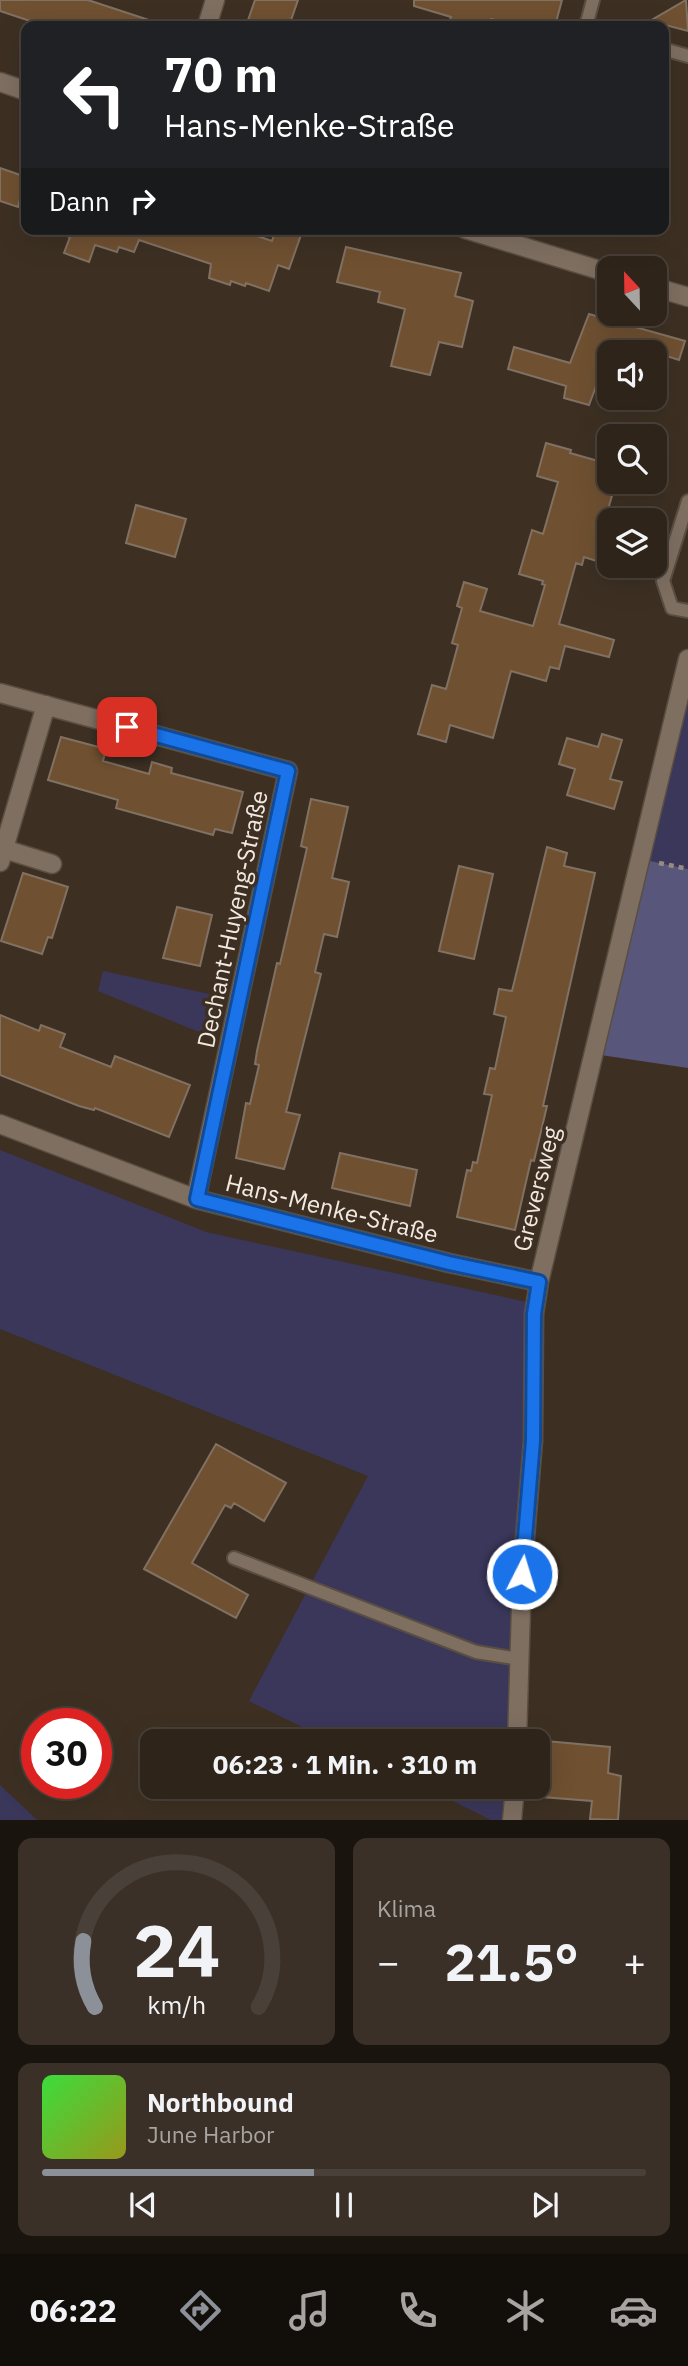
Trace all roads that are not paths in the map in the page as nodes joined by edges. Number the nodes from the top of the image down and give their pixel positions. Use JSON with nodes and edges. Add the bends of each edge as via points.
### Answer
{"nodes":[{"id":1,"x":215,"y":0,"type":"edge"},
{"id":2,"x":593,"y":0,"type":"edge"},
{"id":3,"x":209,"y":21,"type":"edge"},
{"id":4,"x":587,"y":21,"type":"edge"},
{"id":5,"x":669,"y":51,"type":"edge"},
{"id":6,"x":688,"y":56,"type":"edge"},
{"id":7,"x":0,"y":82,"type":"edge"},
{"id":8,"x":21,"y":89,"type":"edge"},
{"id":9,"x":485,"y":235,"type":"edge"},
{"id":10,"x":597,"y":269,"type":"edge"},
{"id":11,"x":667,"y":290,"type":"edge"},
{"id":12,"x":688,"y":297,"type":"edge"},
{"id":13,"x":688,"y":501,"type":"edge"},
{"id":14,"x":688,"y":611,"type":"edge"},
{"id":15,"x":688,"y":659,"type":"edge"},
{"id":16,"x":0,"y":693,"type":"edge"},
{"id":17,"x":46,"y":705,"type":"junction"},
{"id":18,"x":2,"y":856,"type":"edge"},
{"id":19,"x":52,"y":864,"type":"dead end"},
{"id":20,"x":0,"y":1124,"type":"edge"},
{"id":21,"x":197,"y":1199,"type":"junction"},
{"id":22,"x":539,"y":1282,"type":"junction"},
{"id":23,"x":234,"y":1558,"type":"dead end"},
{"id":24,"x":519,"y":1659,"type":"junction"},
{"id":25,"x":517,"y":1729,"type":"edge"},
{"id":26,"x":514,"y":1799,"type":"edge"},
{"id":27,"x":512,"y":1820,"type":"edge"}],
"edges":[{"from":1,"to":3,"type":"street"},
{"from":2,"to":4,"type":"lane"},
{"from":5,"to":6,"type":"lane"},
{"from":7,"to":8,"type":"street"},
{"from":9,"to":10,"type":"street"},
{"from":11,"to":12,"type":"street"},
{"from":13,"to":14,"type":"lane","via":[[663,581],[672,608]]},
{"from":15,"to":22,"type":"street","name":"Greversweg"},
{"from":16,"to":17,"type":"street","name":"Dechant-Huyeng-Straße"},
{"from":17,"to":18,"type":"street"},
{"from":17,"to":21,"type":"street","name":"Dechant-Huyeng-Straße","via":[[288,771]]},
{"from":18,"to":19,"type":"street"},
{"from":20,"to":21,"type":"street","name":"Hans-Menke-Straße"},
{"from":21,"to":22,"type":"street","name":"Hans-Menke-Straße"},
{"from":22,"to":24,"type":"street","name":"Greversweg"},
{"from":23,"to":24,"type":"lane","via":[[476,1652]]},
{"from":24,"to":25,"type":"street","name":"Greversweg"},
{"from":26,"to":27,"type":"street"}]}
